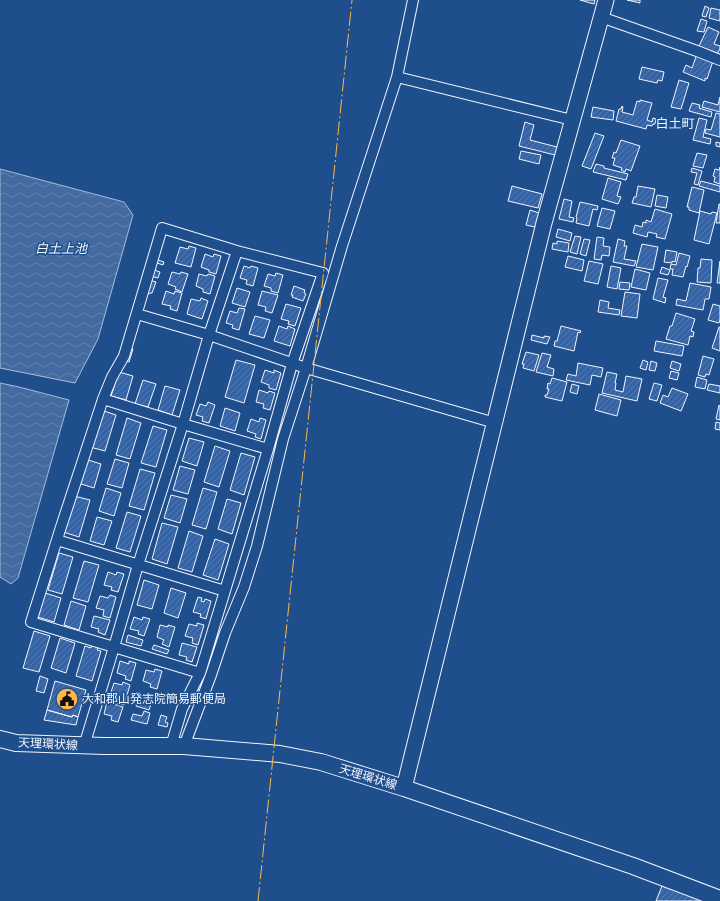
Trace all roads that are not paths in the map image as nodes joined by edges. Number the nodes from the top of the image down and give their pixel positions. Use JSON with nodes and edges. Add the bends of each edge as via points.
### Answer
{"nodes":[{"id":1,"x":414,"y":0,"type":"edge"},
{"id":2,"x":606,"y":0,"type":"edge"},
{"id":3,"x":601,"y":17,"type":"junction"},
{"id":4,"x":720,"y":60,"type":"edge"},
{"id":5,"x":397,"y":77,"type":"junction"},
{"id":6,"x":572,"y":120,"type":"junction"},
{"id":7,"x":237,"y":251,"type":"junction"},
{"id":8,"x":137,"y":314,"type":"junction"},
{"id":9,"x":209,"y":335,"type":"junction"},
{"id":10,"x":292,"y":364,"type":"junction"},
{"id":11,"x":306,"y":368,"type":"junction"},
{"id":12,"x":104,"y":398,"type":"junction"},
{"id":13,"x":495,"y":423,"type":"junction"},
{"id":14,"x":183,"y":424,"type":"junction"},
{"id":15,"x":268,"y":449,"type":"junction"},
{"id":16,"x":57,"y":540,"type":"junction"},
{"id":17,"x":138,"y":565,"type":"junction"},
{"id":18,"x":224,"y":591,"type":"junction"},
{"id":19,"x":114,"y":647,"type":"junction"},
{"id":20,"x":200,"y":672,"type":"junction"},
{"id":21,"x":0,"y":739,"type":"edge"},
{"id":22,"x":84,"y":746,"type":"junction"},
{"id":23,"x":178,"y":746,"type":"junction"},
{"id":24,"x":404,"y":788,"type":"junction"},
{"id":25,"x":720,"y":899,"type":"edge"}],
"edges":[{"from":1,"to":5,"type":"street"},
{"from":2,"to":3,"type":"street"},
{"from":3,"to":4,"type":"street"},
{"from":3,"to":6,"type":"street"},
{"from":5,"to":6,"type":"street"},
{"from":5,"to":11,"type":"street","via":[[342,246]]},
{"from":6,"to":13,"type":"street"},
{"from":7,"to":8,"type":"street","via":[[162,228]]},
{"from":7,"to":9,"type":"street"},
{"from":7,"to":10,"type":"street","via":[[323,273]]},
{"from":8,"to":9,"type":"street"},
{"from":8,"to":12,"type":"street","via":[[124,356]]},
{"from":9,"to":10,"type":"street"},
{"from":9,"to":14,"type":"street"},
{"from":10,"to":11,"type":"street"},
{"from":10,"to":15,"type":"street"},
{"from":11,"to":13,"type":"street"},
{"from":11,"to":23,"type":"street","via":[[283,439],[258,546],[211,675]]},
{"from":12,"to":14,"type":"street"},
{"from":12,"to":16,"type":"street"},
{"from":13,"to":24,"type":"street"},
{"from":14,"to":15,"type":"street"},
{"from":14,"to":17,"type":"street"},
{"from":15,"to":18,"type":"street"},
{"from":16,"to":17,"type":"street"},
{"from":16,"to":19,"type":"street","via":[[32,622]]},
{"from":17,"to":18,"type":"street"},
{"from":17,"to":19,"type":"street"},
{"from":18,"to":20,"type":"street"},
{"from":19,"to":20,"type":"street"},
{"from":19,"to":22,"type":"street"},
{"from":20,"to":23,"type":"street","via":[[182,709]]},
{"from":21,"to":22,"type":"main road","name":"天理環状線"},
{"from":22,"to":23,"type":"main road","name":"天理環状線"},
{"from":23,"to":24,"type":"main road","name":"天理環状線","via":[[280,754],[321,762]]},
{"from":24,"to":25,"type":"main road","name":"天理環状線","via":[[633,866]]}]}
